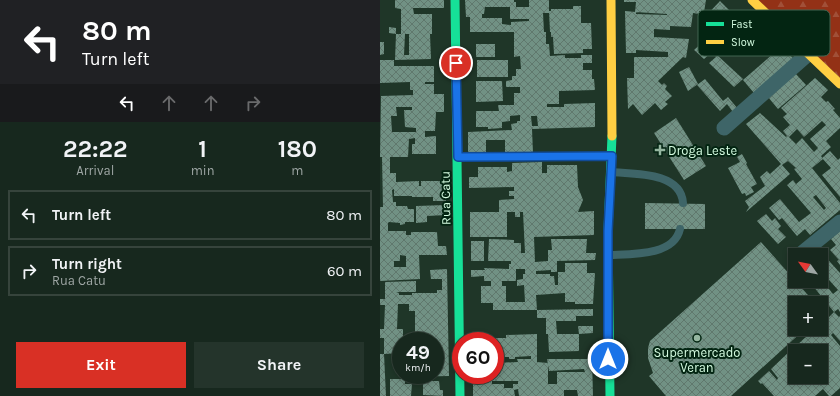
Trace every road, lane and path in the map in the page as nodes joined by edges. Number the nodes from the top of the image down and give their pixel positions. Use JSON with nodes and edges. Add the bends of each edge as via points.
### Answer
{"nodes":[{"id":1,"x":455,"y":0,"type":"edge"},
{"id":2,"x":611,"y":0,"type":"edge"},
{"id":3,"x":752,"y":0,"type":"edge"},
{"id":4,"x":762,"y":10,"type":"edge"},
{"id":5,"x":806,"y":56,"type":"edge"},
{"id":6,"x":810,"y":56,"type":"edge"},
{"id":7,"x":840,"y":84,"type":"edge"},
{"id":8,"x":724,"y":128,"type":"dead end"},
{"id":9,"x":612,"y":156,"type":"junction"},
{"id":10,"x":458,"y":157,"type":"junction"},
{"id":11,"x":612,"y":172,"type":"junction"},
{"id":12,"x":683,"y":204,"type":"dead end"},
{"id":13,"x":840,"y":222,"type":"edge"},
{"id":14,"x":680,"y":229,"type":"dead end"},
{"id":15,"x":808,"y":248,"type":"edge"},
{"id":16,"x":608,"y":255,"type":"junction"},
{"id":17,"x":460,"y":396,"type":"edge"},
{"id":18,"x":610,"y":396,"type":"edge"}],
"edges":[{"from":1,"to":10,"type":"street","name":"Rua Catu"},
{"from":2,"to":9,"type":"street"},
{"from":3,"to":4,"type":"street"},
{"from":5,"to":8,"type":"street"},
{"from":6,"to":7,"type":"street"},
{"from":9,"to":10,"type":"lane"},
{"from":9,"to":11,"type":"street"},
{"from":10,"to":17,"type":"street","name":"Rua Catu"},
{"from":11,"to":12,"type":"lane","via":[[649,175],[668,180],[677,188],[683,198]]},
{"from":11,"to":16,"type":"street"},
{"from":13,"to":15,"type":"street"},
{"from":14,"to":16,"type":"lane","via":[[679,236],[673,243],[659,250]]},
{"from":16,"to":18,"type":"street"}]}
